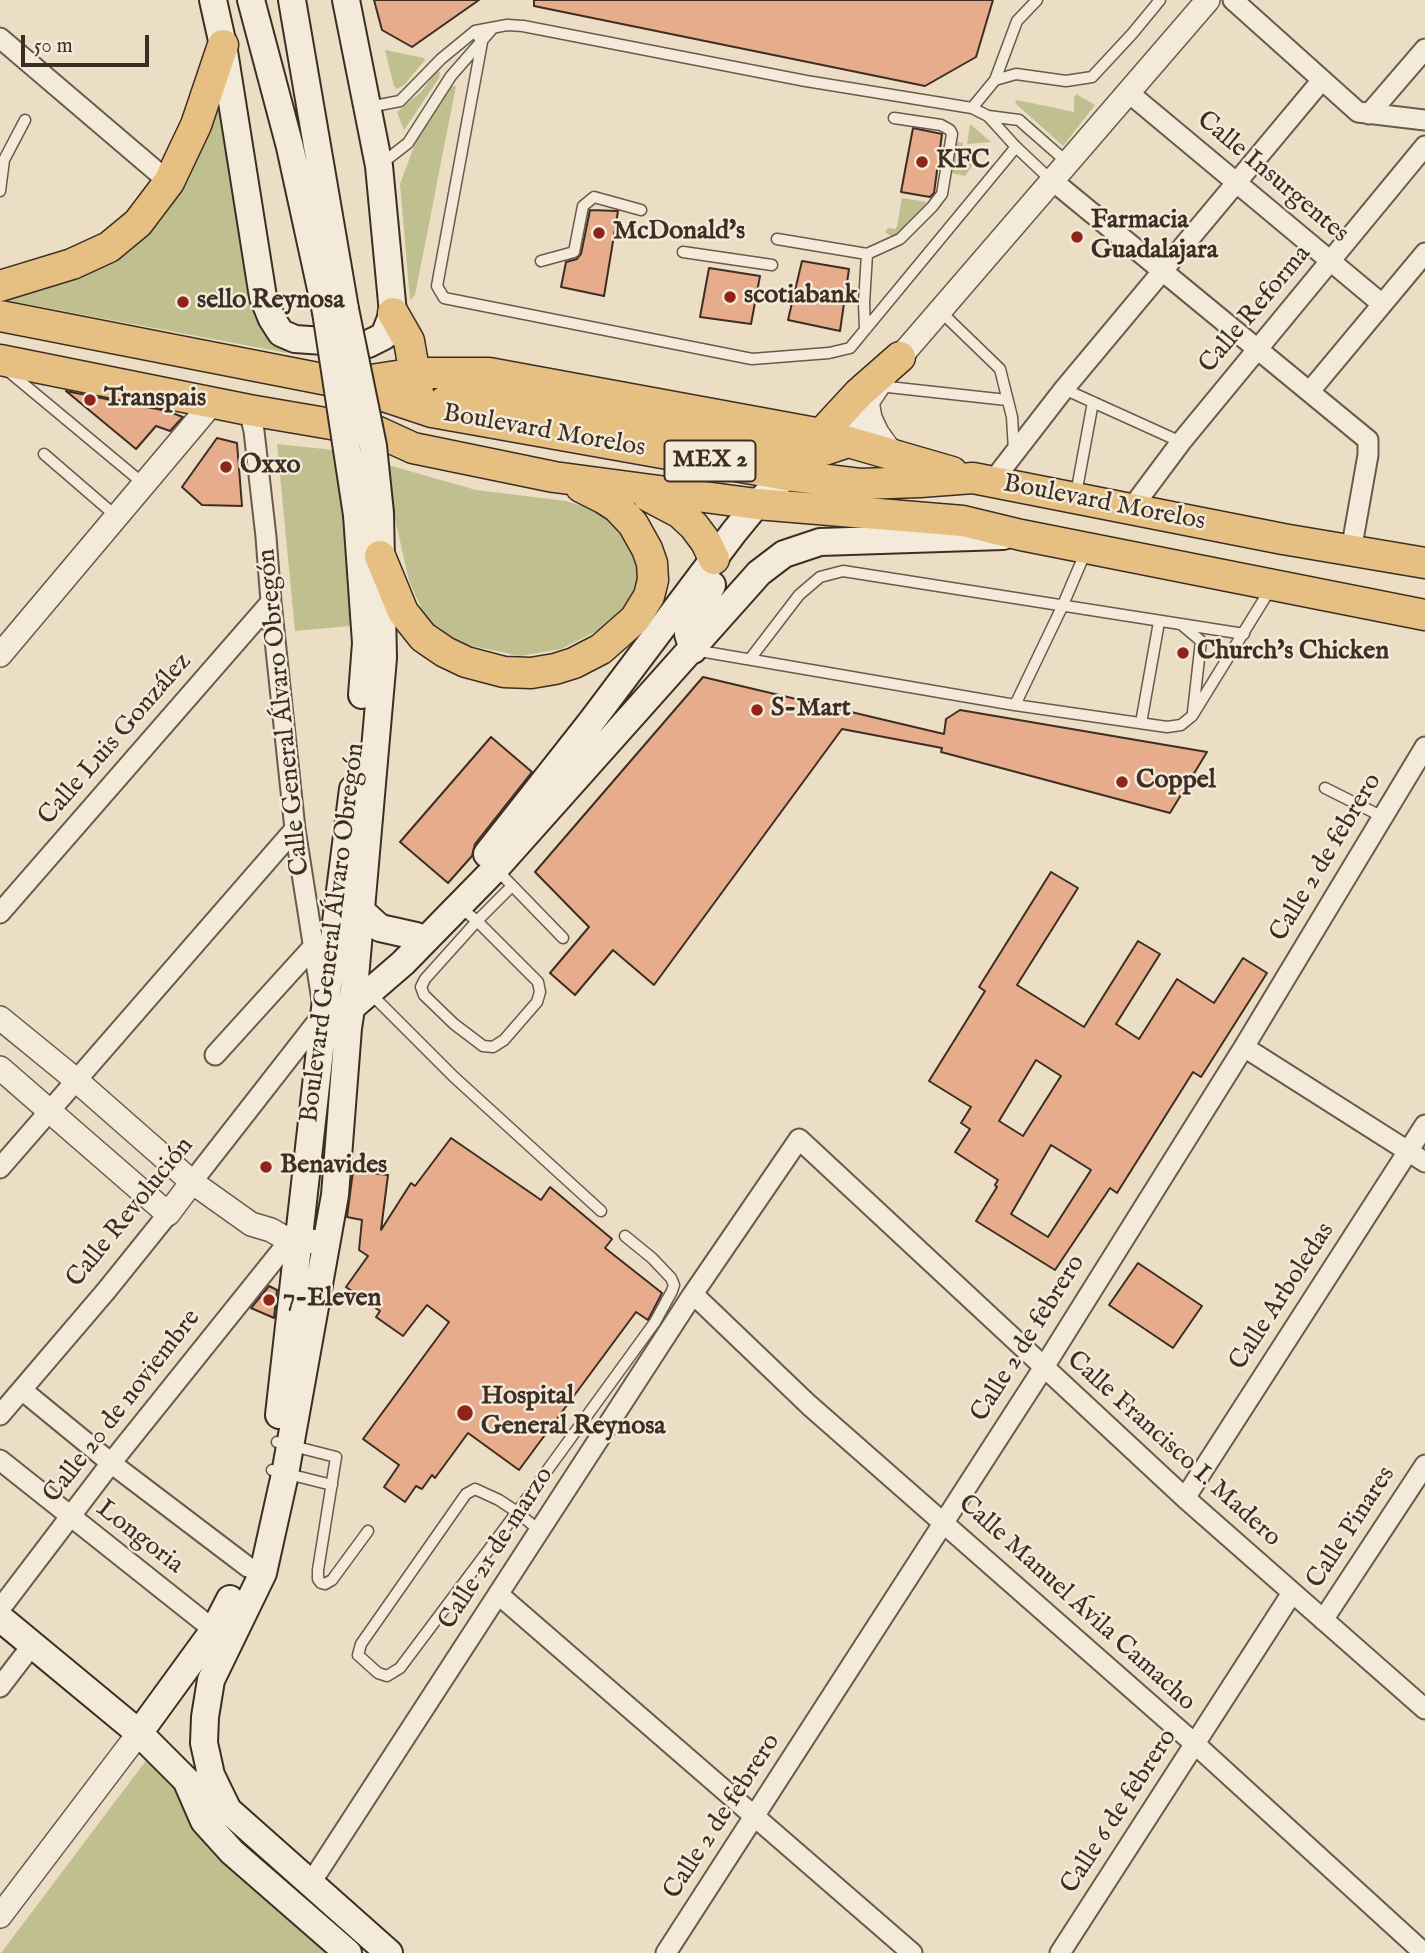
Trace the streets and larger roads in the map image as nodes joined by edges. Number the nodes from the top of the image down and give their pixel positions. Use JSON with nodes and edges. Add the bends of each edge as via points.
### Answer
{"nodes":[{"id":1,"x":213,"y":0,"type":"edge"},
{"id":2,"x":251,"y":0,"type":"edge"},
{"id":3,"x":292,"y":0,"type":"edge"},
{"id":4,"x":346,"y":0,"type":"edge"},
{"id":5,"x":1208,"y":0,"type":"edge"},
{"id":6,"x":1233,"y":0,"type":"edge"},
{"id":7,"x":0,"y":38,"type":"edge"},
{"id":8,"x":223,"y":45,"type":"junction"},
{"id":9,"x":1425,"y":49,"type":"edge"},
{"id":10,"x":1322,"y":80,"type":"junction"},
{"id":11,"x":1129,"y":93,"type":"junction"},
{"id":12,"x":1369,"y":114,"type":"junction"},
{"id":13,"x":1425,"y":120,"type":"edge"},
{"id":14,"x":1425,"y":146,"type":"edge"},
{"id":15,"x":1418,"y":169,"type":"edge"},
{"id":16,"x":1060,"y":172,"type":"junction"},
{"id":17,"x":169,"y":182,"type":"junction"},
{"id":18,"x":1236,"y":182,"type":"junction"},
{"id":19,"x":1425,"y":253,"type":"edge"},
{"id":20,"x":1330,"y":260,"type":"junction"},
{"id":21,"x":1162,"y":271,"type":"junction"},
{"id":22,"x":0,"y":286,"type":"edge"},
{"id":23,"x":1382,"y":304,"type":"junction"},
{"id":24,"x":335,"y":311,"type":"junction"},
{"id":25,"x":393,"y":313,"type":"junction"},
{"id":26,"x":0,"y":316,"type":"edge"},
{"id":27,"x":1258,"y":348,"type":"junction"},
{"id":28,"x":900,"y":357,"type":"junction"},
{"id":29,"x":0,"y":362,"type":"edge"},
{"id":30,"x":416,"y":373,"type":"junction"},
{"id":31,"x":348,"y":384,"type":"junction"},
{"id":32,"x":1310,"y":391,"type":"junction"},
{"id":33,"x":872,"y":394,"type":"junction"},
{"id":34,"x":214,"y":401,"type":"junction"},
{"id":35,"x":249,"y":410,"type":"junction"},
{"id":36,"x":432,"y":412,"type":"junction"},
{"id":37,"x":378,"y":432,"type":"junction"},
{"id":38,"x":815,"y":451,"type":"junction"},
{"id":39,"x":900,"y":458,"type":"junction"},
{"id":40,"x":554,"y":477,"type":"junction"},
{"id":41,"x":982,"y":480,"type":"junction"},
{"id":42,"x":860,"y":484,"type":"junction"},
{"id":43,"x":624,"y":487,"type":"junction"},
{"id":44,"x":757,"y":504,"type":"junction"},
{"id":45,"x":1131,"y":509,"type":"junction"},
{"id":46,"x":369,"y":514,"type":"junction"},
{"id":47,"x":878,"y":515,"type":"junction"},
{"id":48,"x":1021,"y":535,"type":"junction"},
{"id":49,"x":1283,"y":539,"type":"junction"},
{"id":50,"x":1351,"y":551,"type":"junction"},
{"id":51,"x":380,"y":556,"type":"junction"},
{"id":52,"x":714,"y":559,"type":"junction"},
{"id":53,"x":1425,"y":563,"type":"edge"},
{"id":54,"x":1273,"y":585,"type":"junction"},
{"id":55,"x":271,"y":603,"type":"junction"},
{"id":56,"x":1425,"y":614,"type":"edge"},
{"id":57,"x":693,"y":650,"type":"junction"},
{"id":58,"x":0,"y":655,"type":"edge"},
{"id":59,"x":591,"y":722,"type":"junction"},
{"id":60,"x":1425,"y":747,"type":"edge"},
{"id":61,"x":295,"y":829,"type":"junction"},
{"id":62,"x":497,"y":871,"type":"junction"},
{"id":63,"x":462,"y":908,"type":"junction"},
{"id":64,"x":359,"y":909,"type":"junction"},
{"id":65,"x":0,"y":913,"type":"edge"},
{"id":66,"x":416,"y":936,"type":"junction"},
{"id":67,"x":313,"y":947,"type":"junction"},
{"id":68,"x":358,"y":997,"type":"junction"},
{"id":69,"x":0,"y":1018,"type":"edge"},
{"id":70,"x":316,"y":1030,"type":"junction"},
{"id":71,"x":1244,"y":1047,"type":"junction"},
{"id":72,"x":215,"y":1055,"type":"dead end"},
{"id":73,"x":0,"y":1068,"type":"edge"},
{"id":74,"x":76,"y":1080,"type":"junction"},
{"id":75,"x":50,"y":1110,"type":"junction"},
{"id":76,"x":1425,"y":1125,"type":"edge"},
{"id":77,"x":799,"y":1139,"type":"joint"},
{"id":78,"x":1408,"y":1151,"type":"junction"},
{"id":79,"x":1425,"y":1162,"type":"edge"},
{"id":80,"x":0,"y":1168,"type":"edge"},
{"id":81,"x":192,"y":1182,"type":"junction"},
{"id":82,"x":168,"y":1214,"type":"junction"},
{"id":83,"x":328,"y":1236,"type":"junction"},
{"id":84,"x":293,"y":1242,"type":"junction"},
{"id":85,"x":693,"y":1294,"type":"junction"},
{"id":86,"x":1044,"y":1367,"type":"junction"},
{"id":87,"x":22,"y":1390,"type":"junction"},
{"id":88,"x":0,"y":1415,"type":"edge"},
{"id":89,"x":283,"y":1444,"type":"junction"},
{"id":90,"x":0,"y":1460,"type":"edge"},
{"id":91,"x":111,"y":1463,"type":"junction"},
{"id":92,"x":1423,"y":1472,"type":"edge"},
{"id":93,"x":1185,"y":1497,"type":"junction"},
{"id":94,"x":70,"y":1517,"type":"junction"},
{"id":95,"x":943,"y":1521,"type":"junction"},
{"id":96,"x":255,"y":1570,"type":"junction"},
{"id":97,"x":1292,"y":1593,"type":"junction"},
{"id":98,"x":498,"y":1594,"type":"junction"},
{"id":99,"x":0,"y":1609,"type":"edge"},
{"id":100,"x":0,"y":1618,"type":"edge"},
{"id":101,"x":1324,"y":1620,"type":"junction"},
{"id":102,"x":221,"y":1636,"type":"junction"},
{"id":103,"x":33,"y":1644,"type":"junction"},
{"id":104,"x":0,"y":1687,"type":"edge"},
{"id":105,"x":1425,"y":1709,"type":"edge"},
{"id":106,"x":139,"y":1733,"type":"junction"},
{"id":107,"x":1195,"y":1744,"type":"junction"},
{"id":108,"x":186,"y":1780,"type":"junction"},
{"id":109,"x":228,"y":1810,"type":"junction"},
{"id":110,"x":756,"y":1815,"type":"junction"},
{"id":111,"x":310,"y":1884,"type":"junction"},
{"id":112,"x":0,"y":1916,"type":"edge"},
{"id":113,"x":348,"y":1953,"type":"edge"},
{"id":114,"x":389,"y":1953,"type":"edge"},
{"id":115,"x":666,"y":1953,"type":"edge"},
{"id":116,"x":912,"y":1953,"type":"edge"},
{"id":117,"x":1060,"y":1953,"type":"edge"},
{"id":118,"x":1424,"y":1953,"type":"edge"}],
"edges":[{"from":1,"to":8,"type":"main road"},
{"from":2,"to":24,"type":"main road"},
{"from":3,"to":24,"type":"main road"},
{"from":4,"to":25,"type":"main road","via":[[379,166]]},
{"from":5,"to":11,"type":"street"},
{"from":6,"to":10,"type":"street"},
{"from":7,"to":17,"type":"street"},
{"from":8,"to":17,"type":"main road","via":[[196,125]]},
{"from":8,"to":25,"type":"main road","via":[[263,297],[281,333],[295,339],[368,344],[384,336]]},
{"from":9,"to":12,"type":"street"},
{"from":10,"to":12,"type":"street","via":[[1358,112]]},
{"from":10,"to":18,"type":"street"},
{"from":11,"to":16,"type":"street"},
{"from":11,"to":18,"type":"street","name":"Calle Insurgentes"},
{"from":12,"to":13,"type":"street"},
{"from":14,"to":15,"type":"street","name":"Calle Reforma"},
{"from":15,"to":20,"type":"street","name":"Calle Reforma"},
{"from":16,"to":21,"type":"street"},
{"from":16,"to":28,"type":"street"},
{"from":17,"to":22,"type":"main road","via":[[138,223],[108,247],[72,264]]},
{"from":18,"to":20,"type":"street","name":"Calle Insurgentes"},
{"from":18,"to":21,"type":"street"},
{"from":19,"to":23,"type":"street"},
{"from":20,"to":23,"type":"street","name":"Calle Insurgentes"},
{"from":20,"to":27,"type":"street","name":"Calle Reforma"},
{"from":21,"to":27,"type":"street"},
{"from":21,"to":41,"type":"street","via":[[1014,454]]},
{"from":23,"to":32,"type":"street"},
{"from":24,"to":46,"type":"main road","bridge":true},
{"from":25,"to":30,"type":"main road","via":[[409,341]]},
{"from":26,"to":31,"type":"main road","name":"Boulevard Morelos","number":"MEX 2"},
{"from":27,"to":32,"type":"street"},
{"from":27,"to":45,"type":"street","name":"Calle Reforma"},
{"from":28,"to":33,"type":"street"},
{"from":28,"to":38,"type":"main road","via":[[859,393]]},
{"from":29,"to":34,"type":"main road","name":"Boulevard Morelos","number":"MEX 2"},
{"from":30,"to":31,"type":"main road"},
{"from":30,"to":36,"type":"main road","via":[[418,394]]},
{"from":30,"to":38,"type":"main road","via":[[489,373]]},
{"from":31,"to":36,"type":"main road","name":"Boulevard Morelos","number":"MEX 2"},
{"from":32,"to":50,"type":"street","via":[[1368,440]]},
{"from":33,"to":38,"type":"street","via":[[858,417]]},
{"from":33,"to":39,"type":"street","via":[[870,418],[887,447]]},
{"from":34,"to":35,"type":"main road","name":"Boulevard Morelos","number":"MEX 2"},
{"from":34,"to":58,"type":"street"},
{"from":35,"to":37,"type":"main road","name":"Boulevard Morelos","number":"MEX 2"},
{"from":35,"to":55,"type":"street","name":"Calle General Álvaro Obregón"},
{"from":36,"to":37,"type":"main road"},
{"from":36,"to":38,"type":"main road","name":"Boulevard Morelos","number":"MEX 2"},
{"from":37,"to":40,"type":"main road","name":"Boulevard Morelos","number":"MEX 2","via":[[413,448]]},
{"from":38,"to":39,"type":"main road"},
{"from":38,"to":42,"type":"main road"},
{"from":38,"to":42,"type":"main road","name":"Boulevard Morelos","number":"MEX 2"},
{"from":38,"to":44,"type":"main road"},
{"from":39,"to":41,"type":"main road"},
{"from":40,"to":43,"type":"main road","name":"Boulevard Morelos","number":"MEX 2"},
{"from":40,"to":51,"type":"main road","via":[[617,507],[634,524],[652,563],[653,580],[644,606],[625,629],[587,657],[555,669],[504,672],[445,652],[423,637],[403,612]]},
{"from":41,"to":42,"type":"main road","name":"Boulevard Morelos","number":"MEX 2"},
{"from":41,"to":45,"type":"main road","name":"Boulevard Morelos","number":"MEX 2"},
{"from":42,"to":47,"type":"main road"},
{"from":43,"to":44,"type":"main road","name":"Boulevard Morelos","number":"MEX 2"},
{"from":43,"to":52,"type":"main road","via":[[680,513],[706,542]]},
{"from":44,"to":47,"type":"main road","name":"Boulevard Morelos","number":"MEX 2"},
{"from":44,"to":52,"type":"main road"},
{"from":45,"to":49,"type":"main road","name":"Boulevard Morelos","number":"MEX 2"},
{"from":46,"to":51,"type":"main road","name":"Boulevard General Álvaro Obregón"},
{"from":46,"to":70,"type":"main road","name":"Boulevard General Álvaro Obregón","via":[[366,643],[353,794]]},
{"from":47,"to":48,"type":"main road","name":"Boulevard Morelos","number":"MEX 2","via":[[963,521]]},
{"from":48,"to":54,"type":"main road","name":"Boulevard Morelos","number":"MEX 2"},
{"from":48,"to":57,"type":"main road","via":[[805,546],[784,554],[759,573]]},
{"from":49,"to":50,"type":"main road","name":"Boulevard Morelos","number":"MEX 2"},
{"from":49,"to":54,"type":"main road"},
{"from":50,"to":53,"type":"main road","name":"Boulevard Morelos","number":"MEX 2"},
{"from":51,"to":64,"type":"main road","name":"Boulevard General Álvaro Obregón","via":[[383,658]]},
{"from":52,"to":57,"type":"main road","via":[[712,586],[690,626]]},
{"from":52,"to":59,"type":"main road"},
{"from":54,"to":56,"type":"main road","name":"Boulevard Morelos","number":"MEX 2"},
{"from":55,"to":61,"type":"street","name":"Calle General Álvaro Obregón"},
{"from":55,"to":65,"type":"street","name":"Calle Luis González"},
{"from":57,"to":59,"type":"main road","via":[[669,658],[618,705]]},
{"from":57,"to":62,"type":"main road"},
{"from":59,"to":62,"type":"main road"},
{"from":60,"to":71,"type":"street","name":"Calle 2 de febrero"},
{"from":61,"to":67,"type":"street","name":"Calle General Álvaro Obregón"},
{"from":61,"to":74,"type":"street"},
{"from":62,"to":63,"type":"main road"},
{"from":63,"to":66,"type":"main road"},
{"from":63,"to":68,"type":"main road"},
{"from":64,"to":66,"type":"main road","via":[[380,928]]},
{"from":64,"to":68,"type":"main road","name":"Boulevard General Álvaro Obregón"},
{"from":66,"to":68,"type":"main road"},
{"from":67,"to":70,"type":"street","name":"Calle General Álvaro Obregón"},
{"from":67,"to":72,"type":"street"},
{"from":68,"to":70,"type":"main road"},
{"from":68,"to":83,"type":"main road","name":"Boulevard General Álvaro Obregón"},
{"from":69,"to":74,"type":"street"},
{"from":70,"to":81,"type":"street","name":"Calle Revolución"},
{"from":70,"to":84,"type":"main road","name":"Boulevard General Álvaro Obregón"},
{"from":71,"to":78,"type":"street"},
{"from":71,"to":86,"type":"street","name":"Calle 2 de febrero"},
{"from":73,"to":75,"type":"street"},
{"from":74,"to":75,"type":"street"},
{"from":74,"to":81,"type":"street"},
{"from":75,"to":80,"type":"street"},
{"from":75,"to":82,"type":"street"},
{"from":76,"to":78,"type":"street","name":"Calle Arboledas"},
{"from":77,"to":85,"type":"street","name":"Calle 21 de marzo"},
{"from":77,"to":86,"type":"street","name":"Calle Francisco I. Madero"},
{"from":78,"to":79,"type":"street"},
{"from":78,"to":93,"type":"street","name":"Calle Arboledas"},
{"from":81,"to":82,"type":"street","name":"Calle Revolución"},
{"from":81,"to":84,"type":"street","via":[[251,1224]]},
{"from":82,"to":87,"type":"street","name":"Calle Revolución"},
{"from":83,"to":84,"type":"street"},
{"from":83,"to":89,"type":"main road","name":"Boulevard General Álvaro Obregón"},
{"from":84,"to":89,"type":"main road","name":"Boulevard General Álvaro Obregón"},
{"from":84,"to":91,"type":"street","name":"Calle 20 de noviembre"},
{"from":85,"to":95,"type":"street","name":"Calle Manuel Ávila Camacho","via":[[809,1405]]},
{"from":85,"to":98,"type":"street","name":"Calle 21 de marzo"},
{"from":86,"to":93,"type":"street","name":"Calle Francisco I. Madero"},
{"from":86,"to":95,"type":"street","name":"Calle 2 de febrero"},
{"from":87,"to":88,"type":"street","name":"Calle Revolución"},
{"from":87,"to":91,"type":"street"},
{"from":89,"to":96,"type":"main road","name":"Boulevard General Álvaro Obregón"},
{"from":90,"to":94,"type":"street","name":"Longoria"},
{"from":91,"to":94,"type":"street","name":"Calle 20 de noviembre"},
{"from":91,"to":96,"type":"street"},
{"from":92,"to":101,"type":"street","name":"Calle Pinares"},
{"from":93,"to":97,"type":"street","name":"Calle Francisco I. Madero"},
{"from":94,"to":99,"type":"street","name":"Calle 20 de noviembre"},
{"from":94,"to":102,"type":"street","name":"Longoria"},
{"from":95,"to":107,"type":"street","name":"Calle Manuel Ávila Camacho"},
{"from":95,"to":110,"type":"street","name":"Calle 2 de febrero"},
{"from":96,"to":102,"type":"main road","name":"Boulevard General Álvaro Obregón"},
{"from":97,"to":101,"type":"street","name":"Calle Francisco I. Madero"},
{"from":97,"to":107,"type":"street","name":"Calle 6 de febrero"},
{"from":98,"to":110,"type":"street"},
{"from":98,"to":111,"type":"street","name":"Calle 21 de marzo"},
{"from":100,"to":103,"type":"main road"},
{"from":101,"to":105,"type":"street","name":"Calle Francisco I. Madero"},
{"from":102,"to":106,"type":"main road","name":"Boulevard General Álvaro Obregón"},
{"from":102,"to":109,"type":"main road","via":[[204,1743],[211,1775]]},
{"from":103,"to":104,"type":"street"},
{"from":103,"to":106,"type":"main road"},
{"from":106,"to":108,"type":"main road"},
{"from":106,"to":112,"type":"street"},
{"from":107,"to":117,"type":"street","name":"Calle 6 de febrero"},
{"from":107,"to":118,"type":"street","name":"Calle Manuel Ávila Camacho"},
{"from":108,"to":109,"type":"main road"},
{"from":108,"to":113,"type":"main road","via":[[204,1821],[232,1852]]},
{"from":109,"to":111,"type":"main road"},
{"from":110,"to":115,"type":"street","name":"Calle 2 de febrero"},
{"from":110,"to":116,"type":"street"},
{"from":111,"to":114,"type":"main road"}]}
